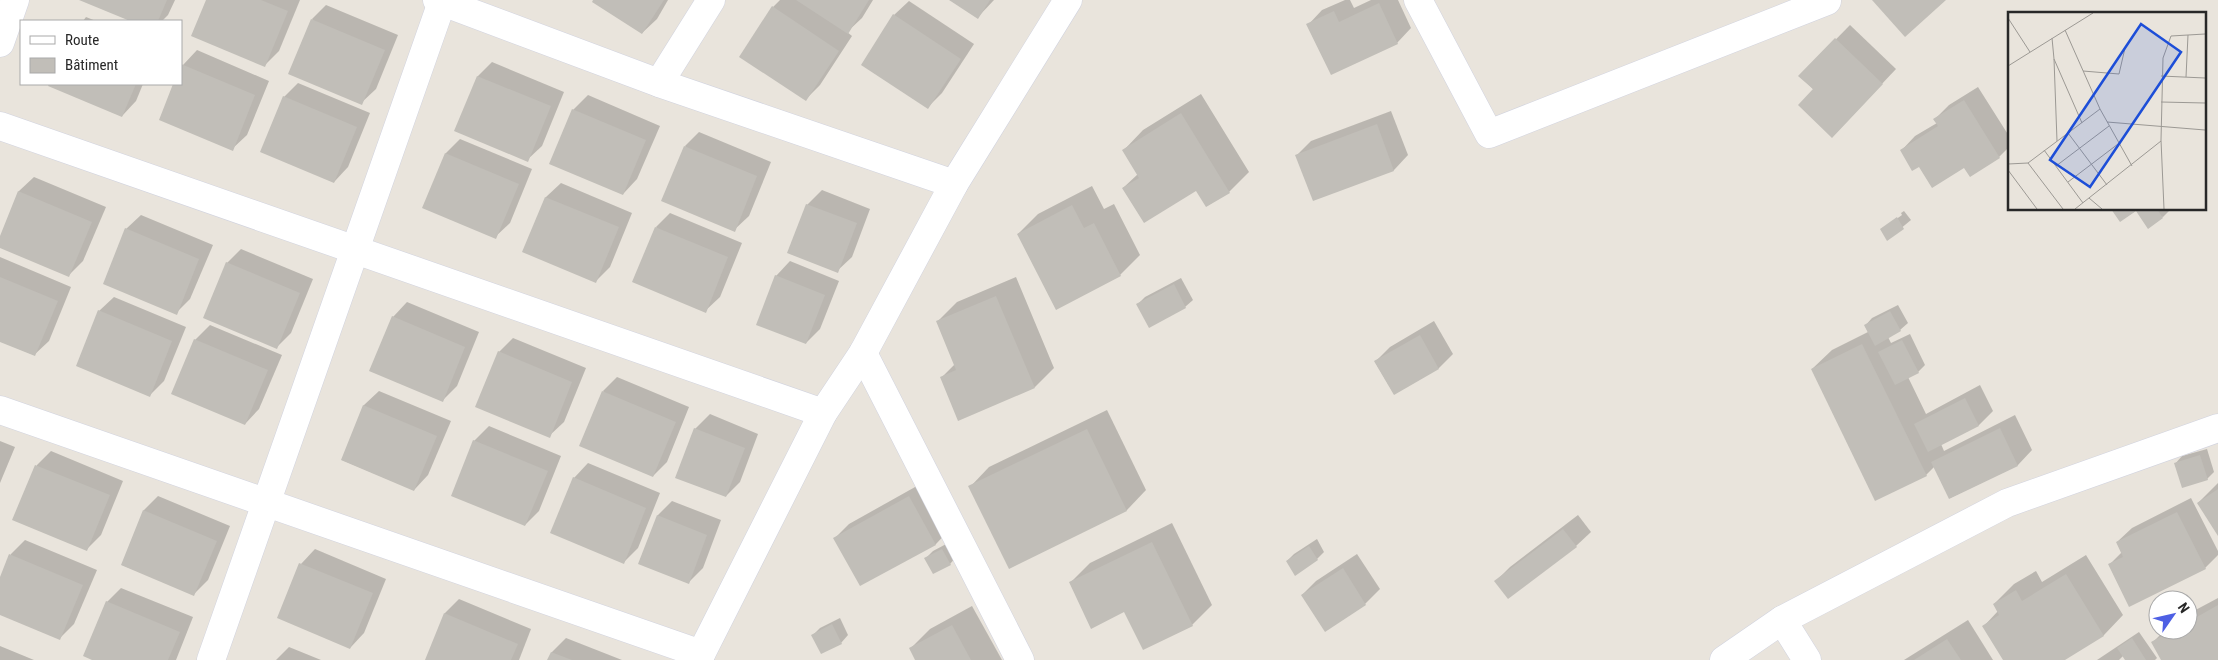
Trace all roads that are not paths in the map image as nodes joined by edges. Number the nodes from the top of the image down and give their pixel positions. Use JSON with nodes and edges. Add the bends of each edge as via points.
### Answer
{"nodes":[{"id":1,"x":15,"y":0,"type":"edge"},
{"id":2,"x":711,"y":0,"type":"edge"},
{"id":3,"x":1068,"y":0,"type":"edge"},
{"id":4,"x":1418,"y":0,"type":"edge"},
{"id":5,"x":440,"y":1,"type":"edge"},
{"id":6,"x":1827,"y":1,"type":"edge"},
{"id":7,"x":0,"y":43,"type":"edge"},
{"id":8,"x":658,"y":83,"type":"junction"},
{"id":9,"x":0,"y":126,"type":"edge"},
{"id":10,"x":954,"y":184,"type":"junction"},
{"id":11,"x":355,"y":250,"type":"junction"},
{"id":12,"x":863,"y":353,"type":"junction"},
{"id":13,"x":0,"y":410,"type":"edge"},
{"id":14,"x":823,"y":413,"type":"junction"},
{"id":15,"x":2218,"y":428,"type":"edge"},
{"id":16,"x":266,"y":502,"type":"junction"},
{"id":17,"x":1782,"y":620,"type":"junction"},
{"id":18,"x":699,"y":657,"type":"edge"},
{"id":19,"x":211,"y":660,"type":"edge"},
{"id":20,"x":1020,"y":660,"type":"edge"},
{"id":21,"x":1724,"y":660,"type":"edge"},
{"id":22,"x":1807,"y":660,"type":"edge"}],
"edges":[{"from":1,"to":7,"type":"street"},
{"from":2,"to":8,"type":"street"},
{"from":3,"to":10,"type":"street"},
{"from":4,"to":6,"type":"street","via":[[1489,134]]},
{"from":5,"to":8,"type":"street"},
{"from":5,"to":11,"type":"street"},
{"from":8,"to":10,"type":"street"},
{"from":9,"to":11,"type":"street"},
{"from":10,"to":12,"type":"street"},
{"from":11,"to":14,"type":"street"},
{"from":11,"to":16,"type":"street"},
{"from":12,"to":14,"type":"street"},
{"from":12,"to":20,"type":"street"},
{"from":13,"to":16,"type":"street"},
{"from":14,"to":18,"type":"street"},
{"from":15,"to":17,"type":"street","via":[[2007,502]]},
{"from":16,"to":18,"type":"street"},
{"from":16,"to":19,"type":"street"},
{"from":17,"to":21,"type":"street"},
{"from":17,"to":22,"type":"street"}]}
